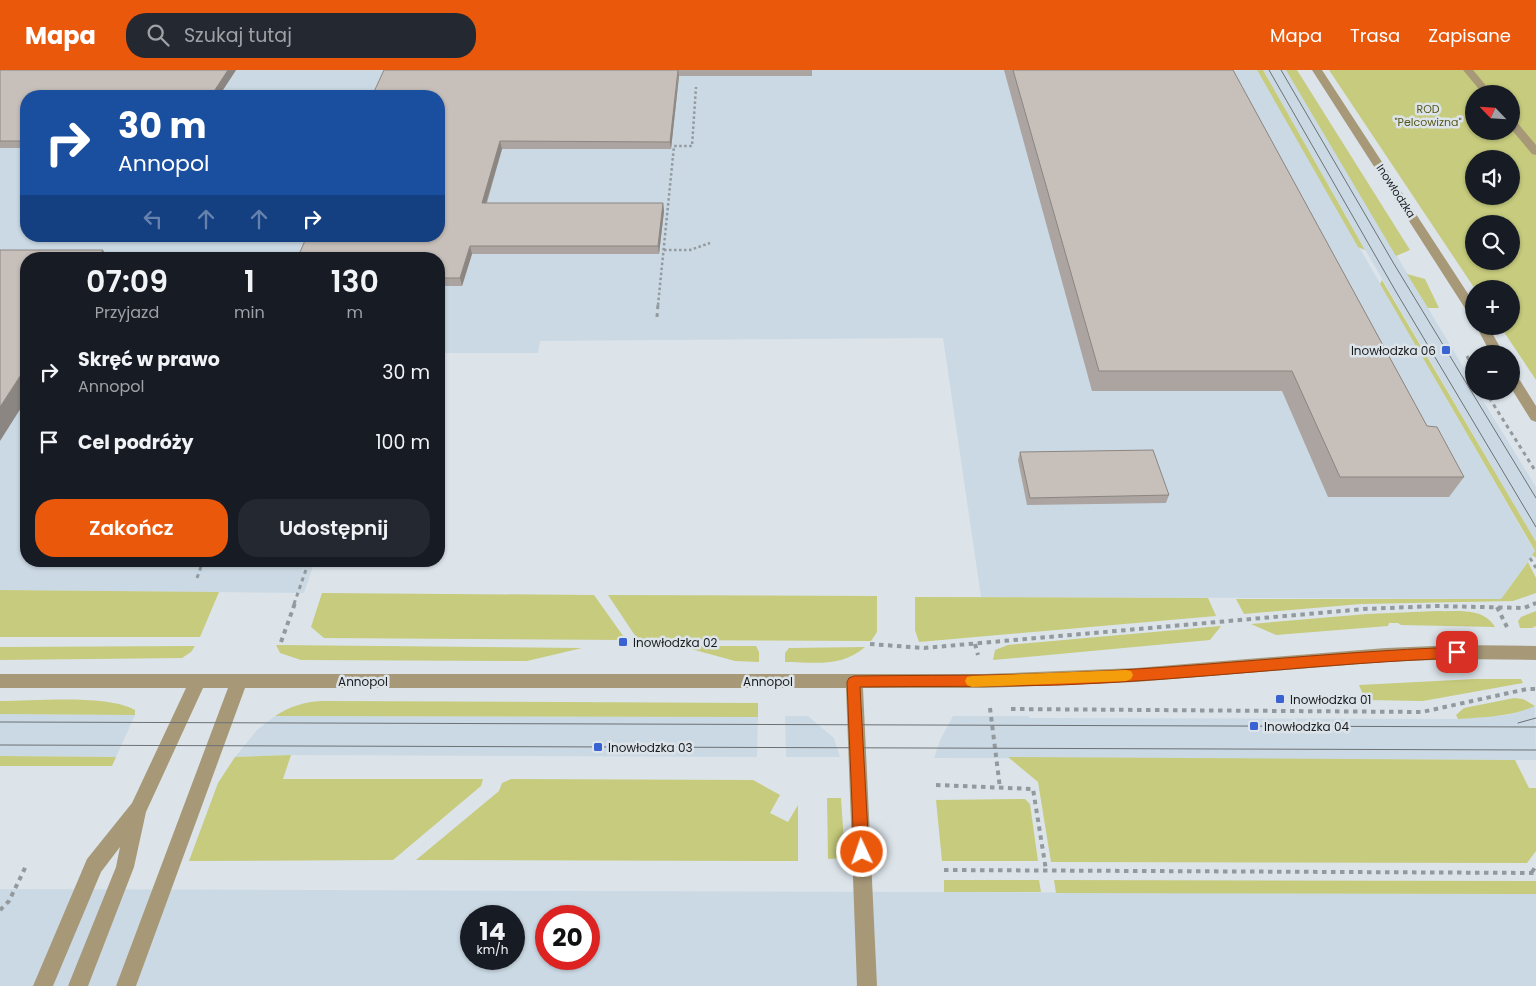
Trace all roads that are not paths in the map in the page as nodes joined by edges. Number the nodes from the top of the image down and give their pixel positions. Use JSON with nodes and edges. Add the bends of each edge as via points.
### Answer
{"nodes":[{"id":1,"x":1317,"y":70,"type":"edge"},
{"id":2,"x":1468,"y":70,"type":"edge"},
{"id":3,"x":1480,"y":85,"type":"edge"},
{"id":4,"x":1520,"y":133,"type":"edge"},
{"id":5,"x":1536,"y":152,"type":"edge"},
{"id":6,"x":1465,"y":299,"type":"edge"},
{"id":7,"x":1520,"y":391,"type":"edge"},
{"id":8,"x":1536,"y":417,"type":"edge"},
{"id":9,"x":1536,"y":653,"type":"edge"},
{"id":10,"x":0,"y":681,"type":"edge"},
{"id":11,"x":198,"y":681,"type":"junction"},
{"id":12,"x":240,"y":681,"type":"junction"},
{"id":13,"x":854,"y":682,"type":"junction"},
{"id":14,"x":138,"y":809,"type":"junction"},
{"id":15,"x":43,"y":986,"type":"edge"},
{"id":16,"x":78,"y":986,"type":"edge"},
{"id":17,"x":126,"y":986,"type":"edge"},
{"id":18,"x":867,"y":986,"type":"edge"}],
"edges":[{"from":1,"to":6,"type":"street","name":"Inowłodzka"},
{"from":2,"to":3,"type":"street"},
{"from":4,"to":5,"type":"street"},
{"from":7,"to":8,"type":"street"},
{"from":9,"to":13,"type":"street","name":"Annopol","via":[[1386,655],[1136,675]]},
{"from":10,"to":11,"type":"street","name":"Annopol"},
{"from":11,"to":12,"type":"street","name":"Annopol"},
{"from":11,"to":14,"type":"street"},
{"from":12,"to":13,"type":"street","name":"Annopol"},
{"from":12,"to":17,"type":"street"},
{"from":13,"to":18,"type":"street"},
{"from":14,"to":15,"type":"street","via":[[94,866]]},
{"from":14,"to":16,"type":"street","via":[[125,867]]}]}
